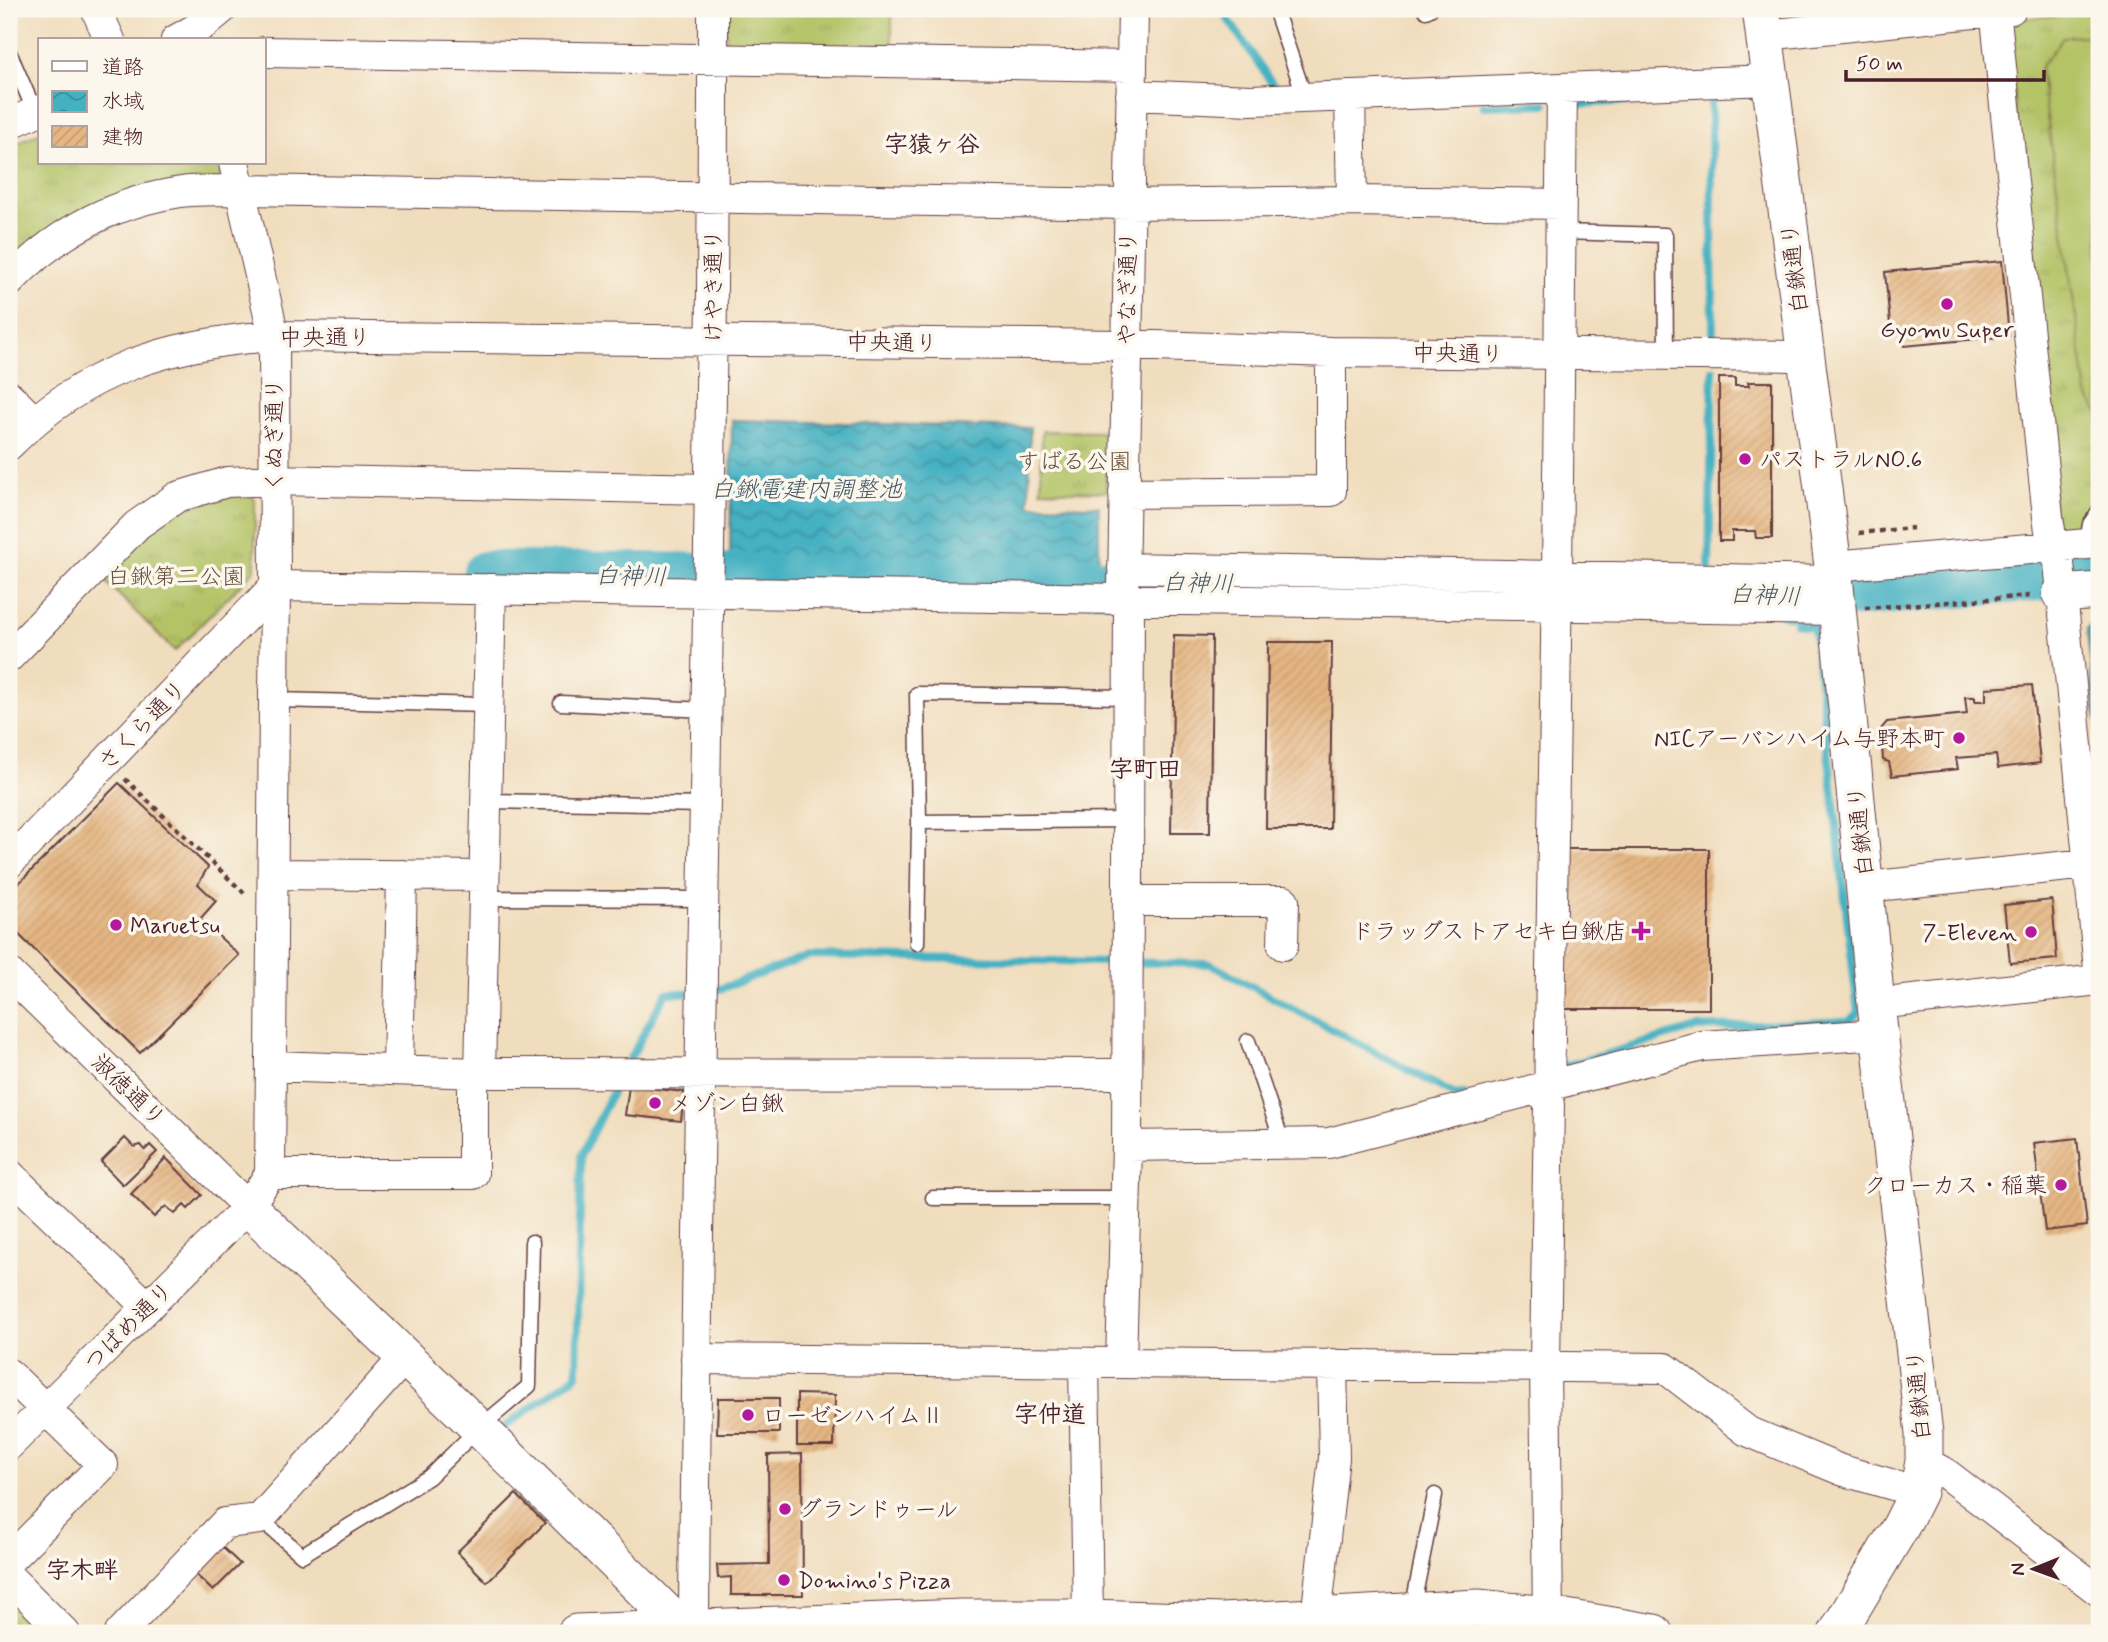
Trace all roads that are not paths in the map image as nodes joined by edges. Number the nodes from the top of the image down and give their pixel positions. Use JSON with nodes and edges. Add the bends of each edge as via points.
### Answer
{"nodes":[{"id":1,"x":96,"y":9,"type":"edge"},
{"id":2,"x":713,"y":9,"type":"edge"},
{"id":3,"x":1133,"y":9,"type":"edge"},
{"id":4,"x":1275,"y":9,"type":"edge"},
{"id":5,"x":2001,"y":9,"type":"edge"},
{"id":6,"x":208,"y":21,"type":"edge"},
{"id":7,"x":1763,"y":22,"type":"edge"},
{"id":8,"x":109,"y":38,"type":"edge"},
{"id":9,"x":179,"y":38,"type":"edge"},
{"id":10,"x":9,"y":52,"type":"edge"},
{"id":11,"x":266,"y":52,"type":"edge"},
{"id":12,"x":713,"y":59,"type":"junction"},
{"id":13,"x":1132,"y":66,"type":"junction"},
{"id":14,"x":1771,"y":80,"type":"junction"},
{"id":15,"x":1562,"y":88,"type":"junction"},
{"id":16,"x":1131,"y":95,"type":"junction"},
{"id":17,"x":1350,"y":96,"type":"junction"},
{"id":18,"x":1305,"y":98,"type":"junction"},
{"id":19,"x":28,"y":115,"type":"edge"},
{"id":20,"x":237,"y":177,"type":"edge"},
{"id":21,"x":713,"y":197,"type":"junction"},
{"id":22,"x":1352,"y":201,"type":"junction"},
{"id":23,"x":1129,"y":204,"type":"junction"},
{"id":24,"x":1560,"y":218,"type":"junction"},
{"id":25,"x":9,"y":282,"type":"edge"},
{"id":26,"x":274,"y":336,"type":"junction"},
{"id":27,"x":713,"y":340,"type":"junction"},
{"id":28,"x":1126,"y":345,"type":"junction"},
{"id":29,"x":1331,"y":352,"type":"junction"},
{"id":30,"x":1559,"y":354,"type":"junction"},
{"id":31,"x":1666,"y":355,"type":"junction"},
{"id":32,"x":1804,"y":356,"type":"junction"},
{"id":33,"x":9,"y":396,"type":"edge"},
{"id":34,"x":33,"y":420,"type":"junction"},
{"id":35,"x":9,"y":445,"type":"edge"},
{"id":36,"x":274,"y":480,"type":"junction"},
{"id":37,"x":710,"y":489,"type":"junction"},
{"id":38,"x":1124,"y":493,"type":"junction"},
{"id":39,"x":2099,"y":511,"type":"edge"},
{"id":40,"x":2093,"y":544,"type":"edge"},
{"id":41,"x":2059,"y":573,"type":"junction"},
{"id":42,"x":709,"y":581,"type":"junction"},
{"id":43,"x":275,"y":586,"type":"junction"},
{"id":44,"x":1124,"y":586,"type":"junction"},
{"id":45,"x":491,"y":589,"type":"junction"},
{"id":46,"x":1556,"y":590,"type":"junction"},
{"id":47,"x":2099,"y":591,"type":"edge"},
{"id":48,"x":1840,"y":593,"type":"junction"},
{"id":49,"x":9,"y":657,"type":"edge"},
{"id":50,"x":1128,"y":697,"type":"junction"},
{"id":51,"x":274,"y":700,"type":"junction"},
{"id":52,"x":561,"y":703,"type":"dead end"},
{"id":53,"x":488,"y":705,"type":"junction"},
{"id":54,"x":706,"y":710,"type":"junction"},
{"id":55,"x":486,"y":801,"type":"junction"},
{"id":56,"x":705,"y":805,"type":"junction"},
{"id":57,"x":1128,"y":820,"type":"junction"},
{"id":58,"x":919,"y":822,"type":"junction"},
{"id":59,"x":9,"y":863,"type":"edge"},
{"id":60,"x":2088,"y":864,"type":"junction"},
{"id":61,"x":272,"y":874,"type":"junction"},
{"id":62,"x":402,"y":875,"type":"junction"},
{"id":63,"x":484,"y":887,"type":"junction"},
{"id":64,"x":1866,"y":887,"type":"junction"},
{"id":65,"x":702,"y":899,"type":"junction"},
{"id":66,"x":1128,"y":901,"type":"junction"},
{"id":67,"x":917,"y":943,"type":"dead end"},
{"id":68,"x":1283,"y":945,"type":"dead end"},
{"id":69,"x":2099,"y":969,"type":"edge"},
{"id":70,"x":9,"y":973,"type":"edge"},
{"id":71,"x":2099,"y":980,"type":"edge"},
{"id":72,"x":1878,"y":1020,"type":"junction"},
{"id":73,"x":1248,"y":1041,"type":"dead end"},
{"id":74,"x":271,"y":1066,"type":"junction"},
{"id":75,"x":398,"y":1070,"type":"junction"},
{"id":76,"x":476,"y":1072,"type":"junction"},
{"id":77,"x":699,"y":1072,"type":"junction"},
{"id":78,"x":1127,"y":1073,"type":"junction"},
{"id":79,"x":1549,"y":1084,"type":"junction"},
{"id":80,"x":1283,"y":1143,"type":"junction"},
{"id":81,"x":1126,"y":1146,"type":"junction"},
{"id":82,"x":9,"y":1174,"type":"edge"},
{"id":83,"x":270,"y":1174,"type":"junction"},
{"id":84,"x":933,"y":1198,"type":"dead end"},
{"id":85,"x":1125,"y":1198,"type":"junction"},
{"id":86,"x":248,"y":1207,"type":"junction"},
{"id":87,"x":532,"y":1242,"type":"dead end"},
{"id":88,"x":148,"y":1307,"type":"junction"},
{"id":89,"x":405,"y":1357,"type":"junction"},
{"id":90,"x":696,"y":1359,"type":"junction"},
{"id":91,"x":1084,"y":1363,"type":"junction"},
{"id":92,"x":1121,"y":1363,"type":"junction"},
{"id":93,"x":1332,"y":1364,"type":"junction"},
{"id":94,"x":1545,"y":1365,"type":"junction"},
{"id":95,"x":9,"y":1374,"type":"edge"},
{"id":96,"x":45,"y":1409,"type":"junction"},
{"id":97,"x":479,"y":1428,"type":"junction"},
{"id":98,"x":9,"y":1445,"type":"edge"},
{"id":99,"x":1921,"y":1477,"type":"junction"},
{"id":100,"x":1435,"y":1494,"type":"dead end"},
{"id":101,"x":260,"y":1519,"type":"junction"},
{"id":102,"x":9,"y":1560,"type":"edge"},
{"id":103,"x":9,"y":1577,"type":"edge"},
{"id":104,"x":2099,"y":1591,"type":"edge"},
{"id":105,"x":1412,"y":1613,"type":"junction"},
{"id":106,"x":1548,"y":1615,"type":"junction"},
{"id":107,"x":1316,"y":1618,"type":"junction"},
{"id":108,"x":1101,"y":1623,"type":"edge"},
{"id":109,"x":1354,"y":1625,"type":"edge"},
{"id":110,"x":690,"y":1630,"type":"edge"},
{"id":111,"x":65,"y":1633,"type":"edge"},
{"id":112,"x":120,"y":1633,"type":"edge"},
{"id":113,"x":576,"y":1633,"type":"edge"},
{"id":114,"x":1654,"y":1633,"type":"edge"},
{"id":115,"x":1837,"y":1633,"type":"edge"}],
"edges":[{"from":1,"to":8,"type":"street"},
{"from":2,"to":12,"type":"street","name":"けやき通り"},
{"from":3,"to":13,"type":"street","name":"やなぎ通り"},
{"from":4,"to":18,"type":"lane"},
{"from":5,"to":7,"type":"street"},
{"from":5,"to":41,"type":"street","via":[[2048,517]]},
{"from":6,"to":9,"type":"street"},
{"from":7,"to":14,"type":"street","name":"白鍬通り"},
{"from":10,"to":19,"type":"lane"},
{"from":11,"to":12,"type":"street"},
{"from":12,"to":13,"type":"street"},
{"from":12,"to":21,"type":"street","name":"けやき通り"},
{"from":13,"to":16,"type":"street","name":"やなぎ通り"},
{"from":14,"to":15,"type":"street"},
{"from":14,"to":32,"type":"street","name":"白鍬通り"},
{"from":15,"to":17,"type":"street"},
{"from":15,"to":24,"type":"street"},
{"from":16,"to":18,"type":"street"},
{"from":16,"to":23,"type":"street","name":"やなぎ通り"},
{"from":17,"to":18,"type":"street"},
{"from":17,"to":22,"type":"street"},
{"from":20,"to":21,"type":"street"},
{"from":20,"to":25,"type":"street","via":[[106,212],[32,257]]},
{"from":20,"to":26,"type":"street","name":"くぬぎ通り"},
{"from":21,"to":23,"type":"street"},
{"from":21,"to":27,"type":"street","name":"けやき通り"},
{"from":22,"to":23,"type":"street"},
{"from":22,"to":24,"type":"street"},
{"from":23,"to":28,"type":"street","name":"やなぎ通り"},
{"from":24,"to":30,"type":"street"},
{"from":24,"to":31,"type":"lane","via":[[1665,235]]},
{"from":26,"to":27,"type":"street","name":"中央通り"},
{"from":26,"to":34,"type":"street","name":"中央通り","via":[[193,345],[129,364]]},
{"from":26,"to":36,"type":"street","name":"くぬぎ通り"},
{"from":27,"to":28,"type":"street","name":"中央通り"},
{"from":27,"to":37,"type":"street","name":"けやき通り"},
{"from":28,"to":29,"type":"street","name":"中央通り"},
{"from":28,"to":38,"type":"street","name":"やなぎ通り"},
{"from":29,"to":30,"type":"street","name":"中央通り"},
{"from":29,"to":38,"type":"street","via":[[1331,491]]},
{"from":30,"to":31,"type":"street","name":"中央通り"},
{"from":30,"to":46,"type":"street"},
{"from":31,"to":32,"type":"street","name":"中央通り"},
{"from":32,"to":48,"type":"street","name":"白鍬通り"},
{"from":33,"to":34,"type":"street"},
{"from":34,"to":35,"type":"street","name":"中央通り"},
{"from":36,"to":37,"type":"street"},
{"from":36,"to":43,"type":"street","name":"くぬぎ通り"},
{"from":36,"to":49,"type":"street","via":[[227,482],[177,497],[137,526]]},
{"from":37,"to":42,"type":"street","name":"けやき通り"},
{"from":38,"to":44,"type":"street","name":"やなぎ通り"},
{"from":39,"to":40,"type":"lane","via":[[2090,524]]},
{"from":40,"to":41,"type":"street"},
{"from":41,"to":47,"type":"street"},
{"from":41,"to":48,"type":"street"},
{"from":41,"to":60,"type":"street"},
{"from":42,"to":44,"type":"street"},
{"from":42,"to":45,"type":"street"},
{"from":42,"to":54,"type":"street","name":"けやき通り"},
{"from":43,"to":45,"type":"street"},
{"from":43,"to":51,"type":"street","name":"くぬぎ通り"},
{"from":43,"to":59,"type":"street","name":"さくら通り"},
{"from":44,"to":46,"type":"street"},
{"from":44,"to":50,"type":"street","name":"やなぎ通り"},
{"from":45,"to":53,"type":"street"},
{"from":46,"to":48,"type":"street"},
{"from":46,"to":79,"type":"street"},
{"from":48,"to":64,"type":"street","name":"白鍬通り"},
{"from":50,"to":57,"type":"street","name":"やなぎ通り"},
{"from":50,"to":58,"type":"lane","via":[[917,694]]},
{"from":51,"to":53,"type":"lane"},
{"from":51,"to":61,"type":"street","name":"くぬぎ通り"},
{"from":52,"to":54,"type":"lane"},
{"from":53,"to":55,"type":"street"},
{"from":54,"to":56,"type":"street","name":"けやき通り"},
{"from":55,"to":56,"type":"lane"},
{"from":55,"to":63,"type":"street"},
{"from":56,"to":65,"type":"street","name":"けやき通り"},
{"from":57,"to":58,"type":"lane"},
{"from":57,"to":66,"type":"street","name":"やなぎ通り"},
{"from":58,"to":67,"type":"lane"},
{"from":60,"to":64,"type":"street"},
{"from":60,"to":69,"type":"street"},
{"from":61,"to":62,"type":"street"},
{"from":61,"to":74,"type":"street","name":"くぬぎ通り"},
{"from":62,"to":63,"type":"street"},
{"from":62,"to":75,"type":"street"},
{"from":63,"to":65,"type":"lane"},
{"from":63,"to":76,"type":"street"},
{"from":64,"to":72,"type":"street","name":"白鍬通り"},
{"from":65,"to":77,"type":"street","name":"けやき通り"},
{"from":66,"to":68,"type":"street","via":[[1284,901]]},
{"from":66,"to":78,"type":"street","name":"やなぎ通り"},
{"from":70,"to":86,"type":"street","name":"淑徳通り"},
{"from":71,"to":72,"type":"street"},
{"from":72,"to":79,"type":"street","via":[[1865,1034],[1702,1046]]},
{"from":72,"to":99,"type":"street","name":"白鍬通り","via":[[1924,1434]]},
{"from":73,"to":80,"type":"lane"},
{"from":74,"to":75,"type":"street"},
{"from":74,"to":83,"type":"street","name":"くぬぎ通り"},
{"from":75,"to":76,"type":"street"},
{"from":76,"to":77,"type":"street"},
{"from":76,"to":83,"type":"street","via":[[473,1174]]},
{"from":77,"to":78,"type":"street"},
{"from":77,"to":90,"type":"street","name":"けやき通り"},
{"from":78,"to":81,"type":"street","name":"やなぎ通り"},
{"from":79,"to":80,"type":"street","via":[[1329,1143]]},
{"from":79,"to":94,"type":"street"},
{"from":80,"to":81,"type":"street"},
{"from":81,"to":85,"type":"street","name":"やなぎ通り"},
{"from":82,"to":88,"type":"street"},
{"from":83,"to":86,"type":"street","name":"つばめ通り"},
{"from":84,"to":85,"type":"lane"},
{"from":85,"to":92,"type":"street","name":"やなぎ通り"},
{"from":86,"to":88,"type":"street","name":"つばめ通り"},
{"from":86,"to":89,"type":"street"},
{"from":87,"to":97,"type":"lane","via":[[529,1386]]},
{"from":88,"to":96,"type":"street","name":"つばめ通り"},
{"from":89,"to":97,"type":"street"},
{"from":89,"to":101,"type":"street"},
{"from":90,"to":91,"type":"street"},
{"from":90,"to":110,"type":"street","name":"けやき通り"},
{"from":91,"to":92,"type":"street"},
{"from":91,"to":108,"type":"street"},
{"from":92,"to":93,"type":"street"},
{"from":93,"to":94,"type":"street"},
{"from":93,"to":107,"type":"street","via":[[1334,1458]]},
{"from":94,"to":99,"type":"street","via":[[1665,1368],[1747,1431],[1840,1470]]},
{"from":94,"to":106,"type":"street"},
{"from":95,"to":96,"type":"street"},
{"from":96,"to":98,"type":"street","name":"つばめ通り"},
{"from":96,"to":102,"type":"street","via":[[103,1465]]},
{"from":97,"to":101,"type":"lane","via":[[429,1477],[302,1555]]},
{"from":97,"to":110,"type":"street"},
{"from":99,"to":104,"type":"street","via":[[1945,1473]]},
{"from":99,"to":115,"type":"street","name":"白鍬通り","via":[[1901,1526]]},
{"from":100,"to":105,"type":"lane"},
{"from":101,"to":112,"type":"street","via":[[225,1523]]},
{"from":103,"to":111,"type":"street"},
{"from":105,"to":106,"type":"street","via":[[1478,1608]]},
{"from":105,"to":109,"type":"street"},
{"from":106,"to":114,"type":"street"},
{"from":107,"to":108,"type":"street"},
{"from":107,"to":109,"type":"street"},
{"from":108,"to":110,"type":"street","via":[[962,1618]]},
{"from":110,"to":113,"type":"street"}]}
